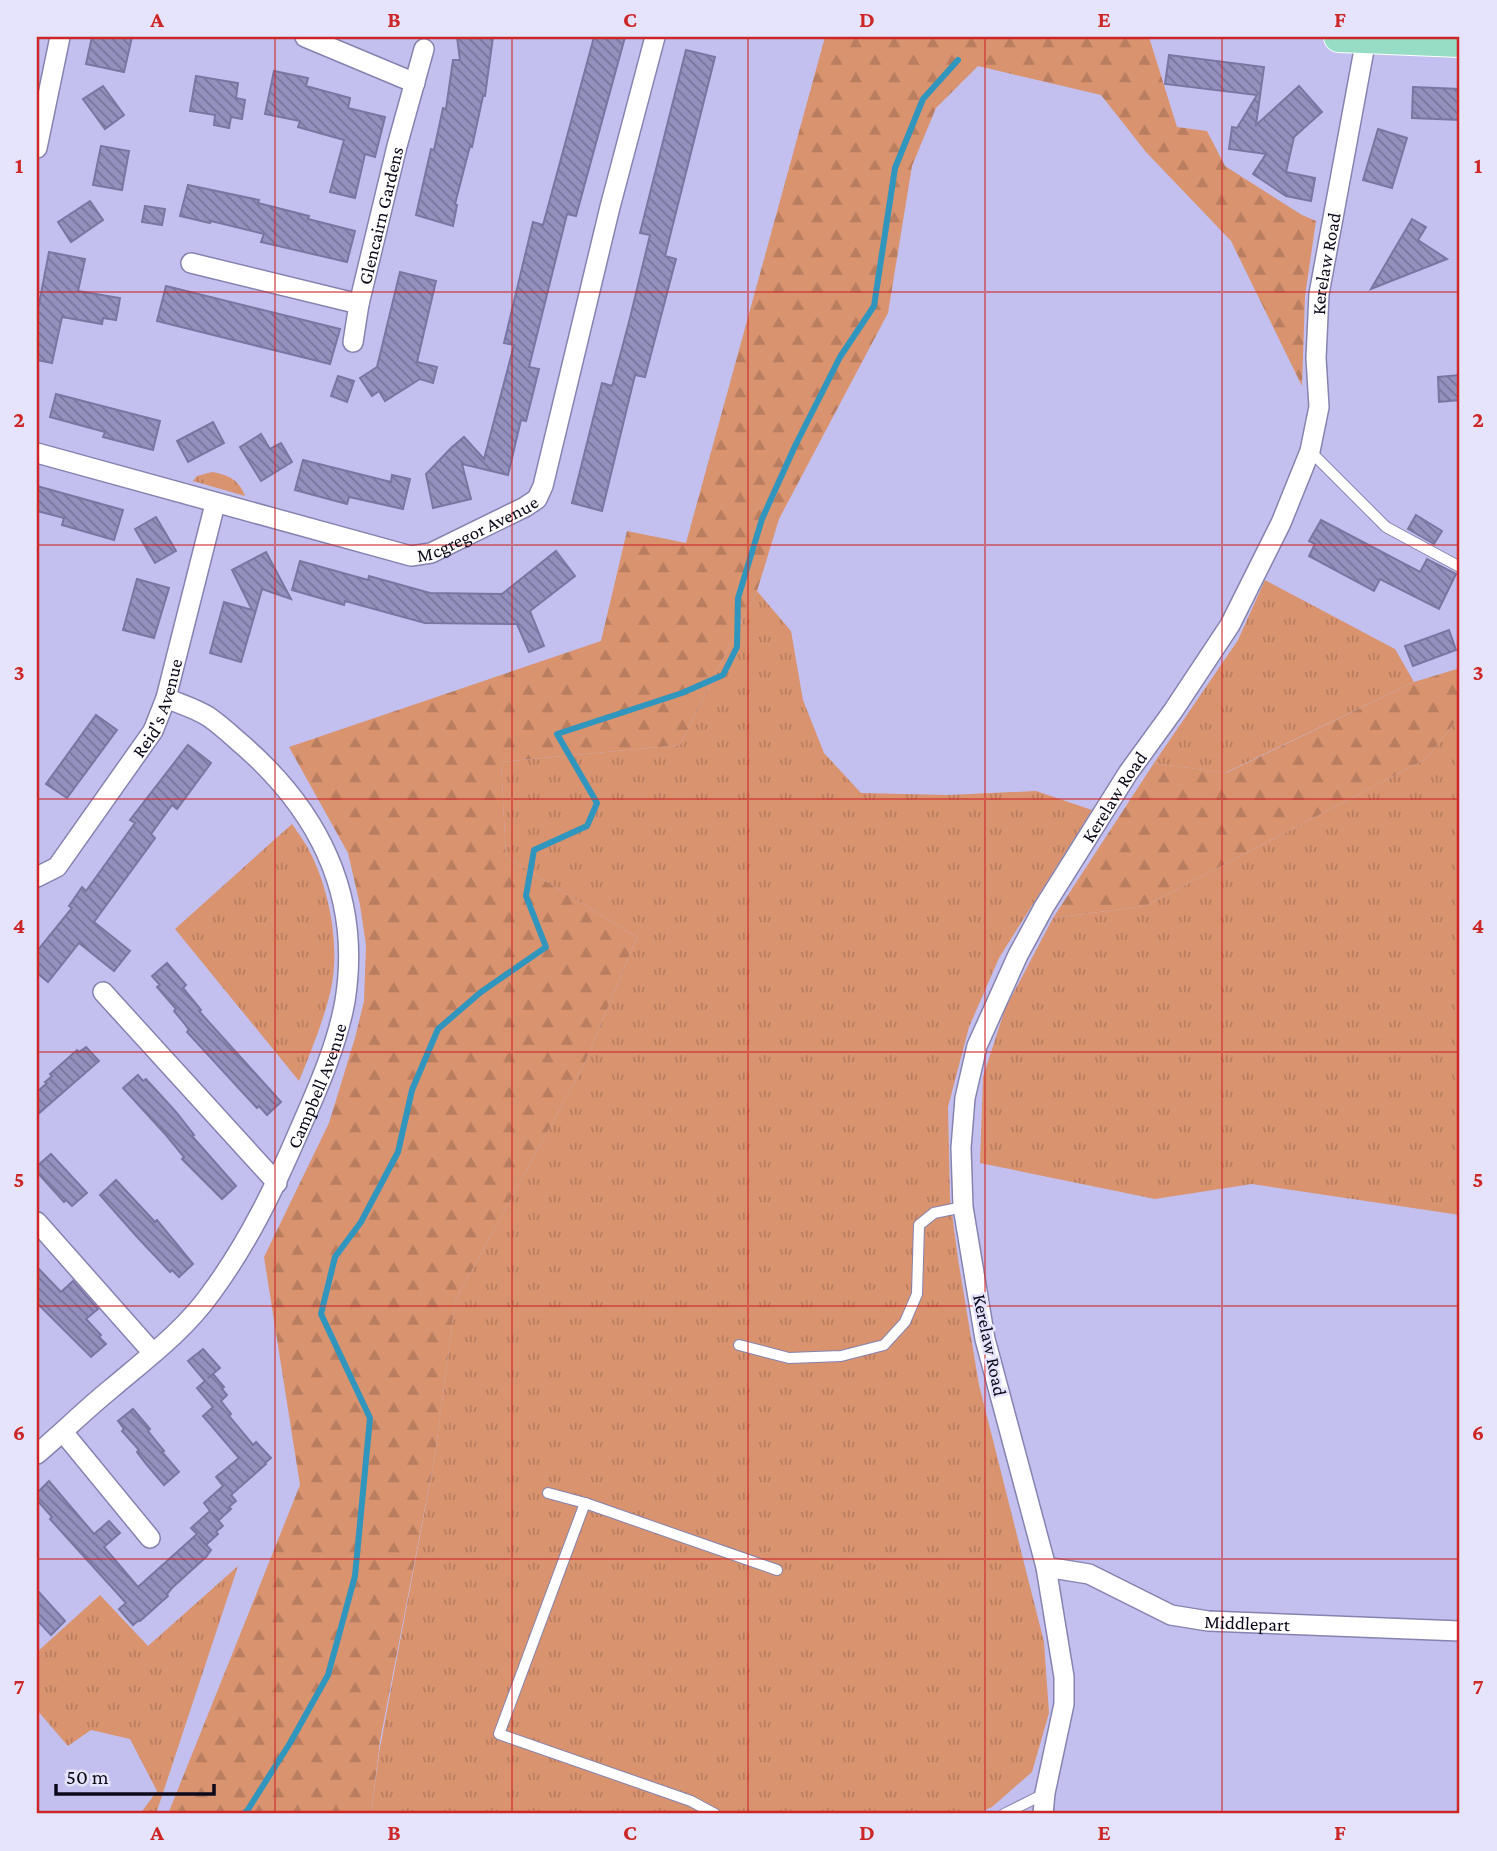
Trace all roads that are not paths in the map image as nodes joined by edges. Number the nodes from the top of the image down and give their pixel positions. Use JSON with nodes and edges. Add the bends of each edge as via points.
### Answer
{"nodes":[{"id":1,"x":60,"y":37,"type":"edge"},
{"id":2,"x":305,"y":37,"type":"edge"},
{"id":3,"x":654,"y":37,"type":"edge"},
{"id":4,"x":1366,"y":38,"type":"edge"},
{"id":5,"x":1460,"y":42,"type":"edge"},
{"id":6,"x":424,"y":49,"type":"dead end"},
{"id":7,"x":415,"y":83,"type":"junction"},
{"id":8,"x":37,"y":148,"type":"edge"},
{"id":9,"x":191,"y":263,"type":"dead end"},
{"id":10,"x":359,"y":304,"type":"junction"},
{"id":11,"x":353,"y":342,"type":"dead end"},
{"id":12,"x":1310,"y":451,"type":"junction"},
{"id":13,"x":37,"y":453,"type":"edge"},
{"id":14,"x":215,"y":504,"type":"junction"},
{"id":15,"x":1460,"y":567,"type":"edge"},
{"id":16,"x":166,"y":698,"type":"junction"},
{"id":17,"x":37,"y":877,"type":"edge"},
{"id":18,"x":103,"y":992,"type":"dead end"},
{"id":19,"x":277,"y":1183,"type":"junction"},
{"id":20,"x":963,"y":1207,"type":"junction"},
{"id":21,"x":37,"y":1222,"type":"edge"},
{"id":22,"x":740,"y":1345,"type":"dead end"},
{"id":23,"x":153,"y":1353,"type":"junction"},
{"id":24,"x":63,"y":1432,"type":"junction"},
{"id":25,"x":37,"y":1454,"type":"edge"},
{"id":26,"x":548,"y":1493,"type":"dead end"},
{"id":27,"x":585,"y":1503,"type":"junction"},
{"id":28,"x":150,"y":1538,"type":"dead end"},
{"id":29,"x":1046,"y":1567,"type":"junction"},
{"id":30,"x":777,"y":1570,"type":"dead end"},
{"id":31,"x":1460,"y":1631,"type":"edge"},
{"id":32,"x":1045,"y":1793,"type":"junction"},
{"id":33,"x":715,"y":1814,"type":"edge"},
{"id":34,"x":1003,"y":1814,"type":"edge"},
{"id":35,"x":1043,"y":1814,"type":"edge"}],
"edges":[{"from":1,"to":8,"type":"street"},
{"from":2,"to":7,"type":"street"},
{"from":3,"to":14,"type":"street","name":"Mcgregor Avenue","via":[[537,499],[421,556]]},
{"from":4,"to":5,"type":"main road"},
{"from":4,"to":12,"type":"street","name":"Kerelaw Road","via":[[1319,294],[1319,407]]},
{"from":6,"to":7,"type":"street","name":"Glencairn Gardens"},
{"from":7,"to":10,"type":"street","name":"Glencairn Gardens"},
{"from":9,"to":10,"type":"street","name":"Glencairn Gardens"},
{"from":10,"to":11,"type":"street"},
{"from":12,"to":15,"type":"lane","via":[[1386,527]]},
{"from":12,"to":20,"type":"street","name":"Kerelaw Road","via":[[1281,523],[1230,625],[1128,773],[1044,908],[994,1005],[976,1046],[965,1098]]},
{"from":13,"to":14,"type":"street","name":"Mcgregor Avenue"},
{"from":14,"to":16,"type":"street","name":"Reid's Avenue"},
{"from":16,"to":17,"type":"street","name":"Reid's Avenue","via":[[153,731],[57,867]]},
{"from":16,"to":19,"type":"street","name":"Campbell Avenue","via":[[208,716],[288,789],[304,811],[340,885],[348,926],[345,1003],[313,1098]]},
{"from":18,"to":19,"type":"street"},
{"from":19,"to":23,"type":"street","name":"Campbell Avenue","via":[[212,1293]]},
{"from":20,"to":22,"type":"lane","via":[[934,1213],[919,1225],[917,1294],[905,1322],[884,1345],[841,1356],[789,1358]]},
{"from":20,"to":29,"type":"street","name":"Kerelaw Road","via":[[985,1339]]},
{"from":21,"to":23,"type":"street"},
{"from":23,"to":24,"type":"street","name":"Campbell Avenue"},
{"from":24,"to":25,"type":"street","name":"Campbell Avenue"},
{"from":24,"to":28,"type":"street"},
{"from":26,"to":27,"type":"lane"},
{"from":27,"to":30,"type":"lane"},
{"from":27,"to":33,"type":"lane","via":[[499,1734],[691,1801]]},
{"from":29,"to":31,"type":"street","name":"Middlepart","via":[[1089,1574],[1171,1615],[1209,1621]]},
{"from":29,"to":32,"type":"street","name":"Kerelaw Road","via":[[1064,1704]]},
{"from":32,"to":34,"type":"lane"},
{"from":32,"to":35,"type":"street","name":"Kerelaw Road"}]}
